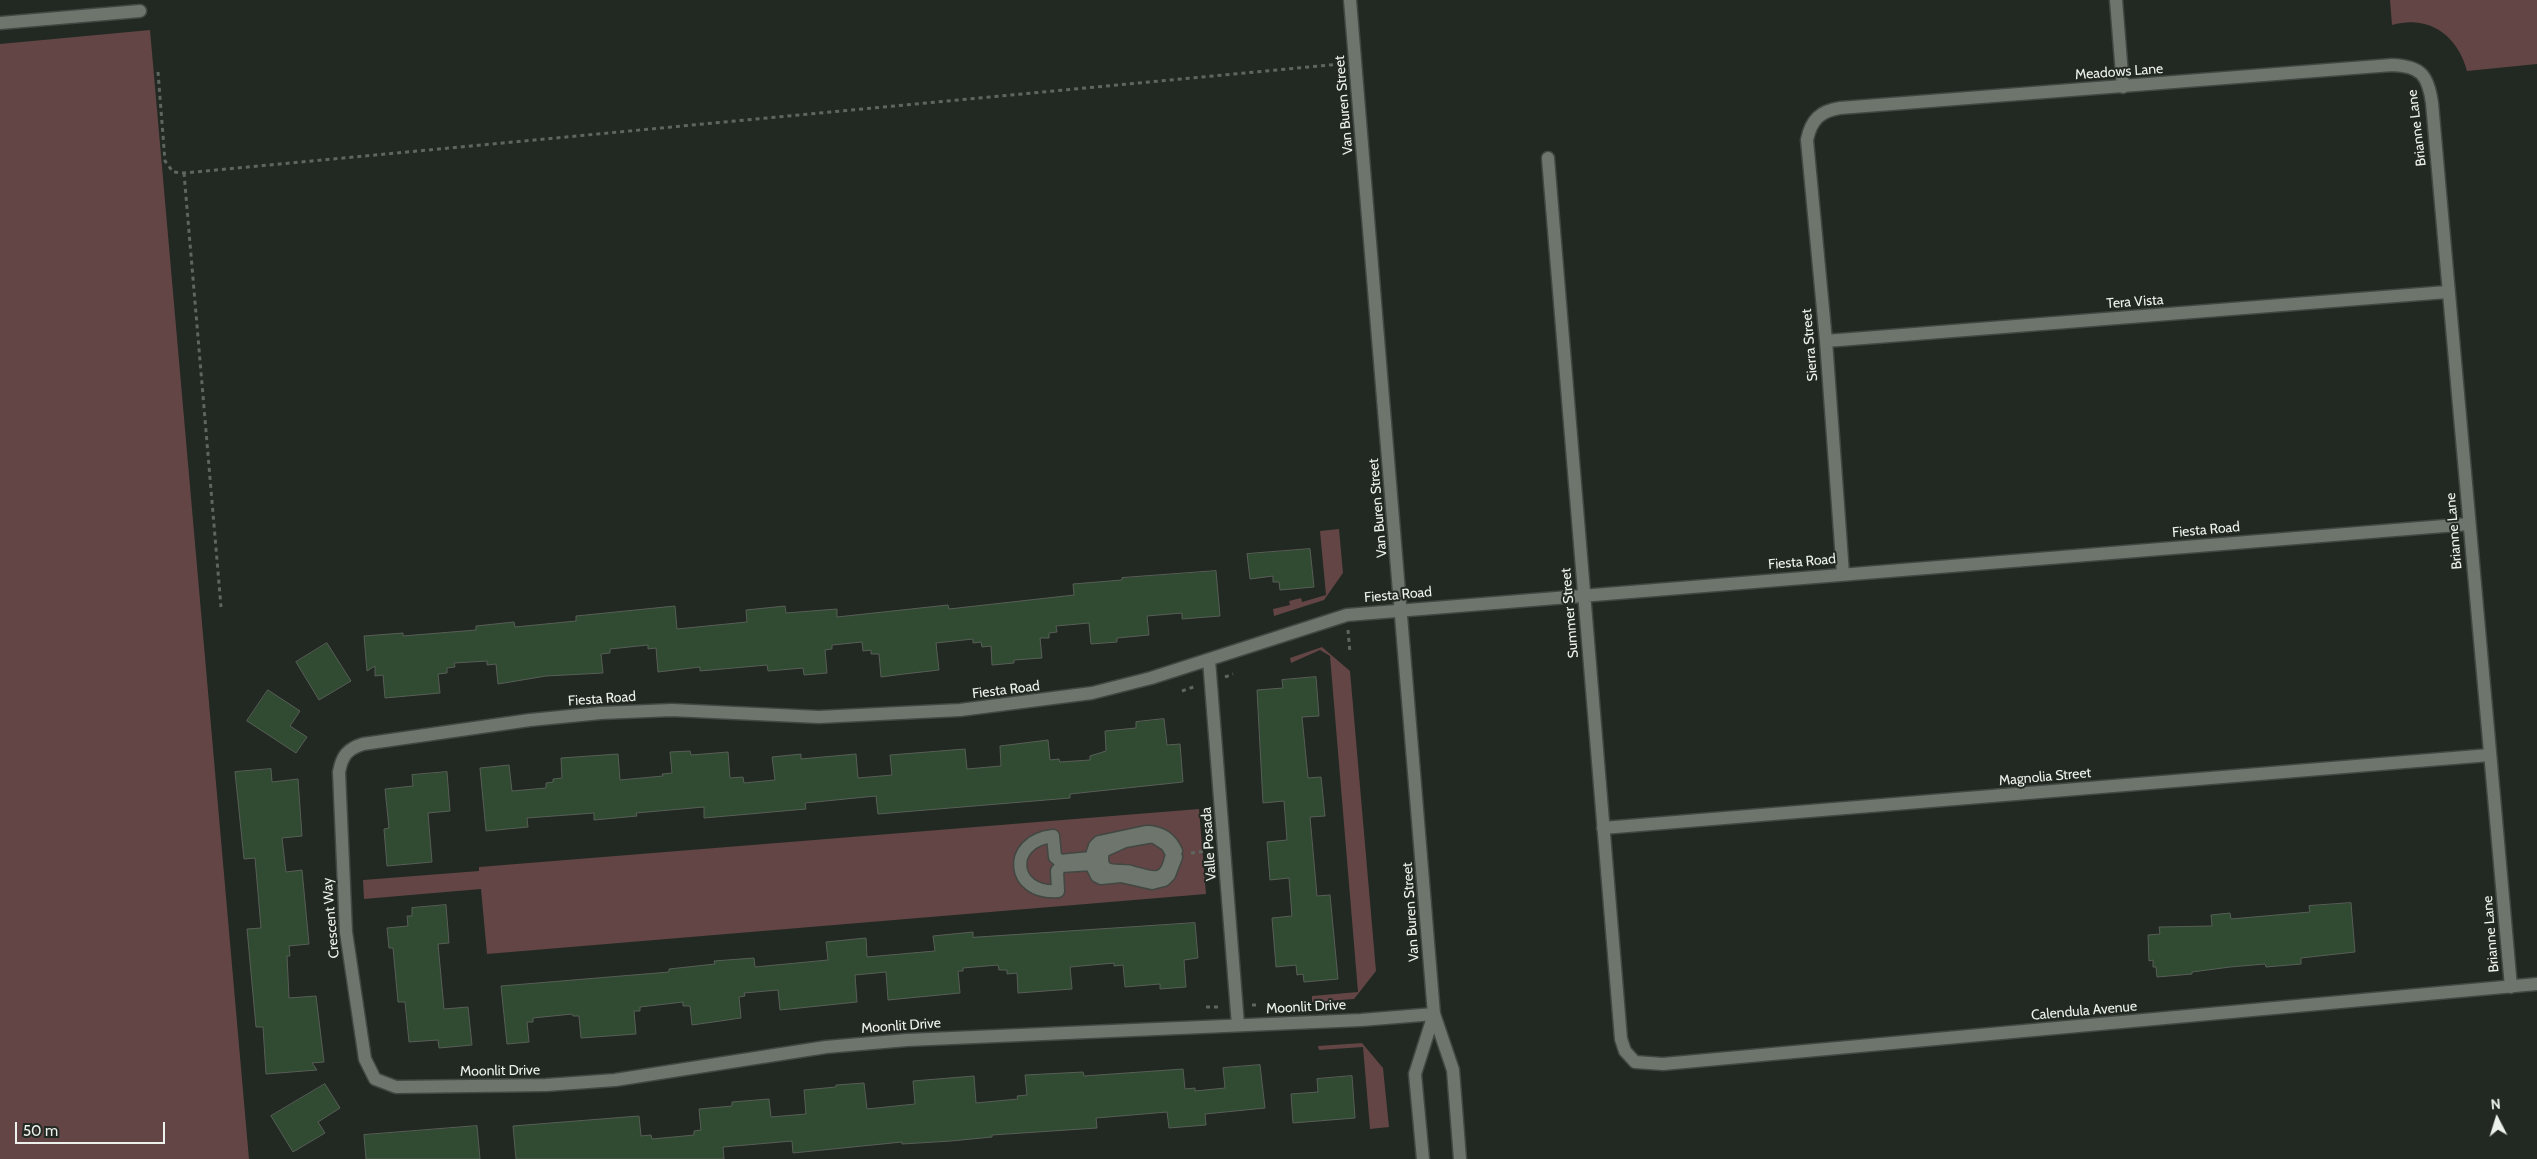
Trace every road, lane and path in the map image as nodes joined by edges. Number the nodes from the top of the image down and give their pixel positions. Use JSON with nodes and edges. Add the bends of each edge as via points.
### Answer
{"nodes":[{"id":1,"x":1350,"y":0,"type":"edge"},
{"id":2,"x":2116,"y":0,"type":"edge"},
{"id":3,"x":140,"y":11,"type":"dead end"},
{"id":4,"x":0,"y":23,"type":"edge"},
{"id":5,"x":1356,"y":62,"type":"junction"},
{"id":6,"x":158,"y":72,"type":"dead end"},
{"id":7,"x":2423,"y":74,"type":"joint"},
{"id":8,"x":2124,"y":87,"type":"junction"},
{"id":9,"x":1816,"y":117,"type":"joint"},
{"id":10,"x":1548,"y":158,"type":"dead end"},
{"id":11,"x":184,"y":173,"type":"junction"},
{"id":12,"x":2447,"y":292,"type":"junction"},
{"id":13,"x":1826,"y":341,"type":"junction"},
{"id":14,"x":2468,"y":524,"type":"junction"},
{"id":15,"x":1843,"y":574,"type":"junction"},
{"id":16,"x":1584,"y":595,"type":"junction"},
{"id":17,"x":221,"y":607,"type":"dead end"},
{"id":18,"x":1402,"y":610,"type":"junction"},
{"id":19,"x":1209,"y":660,"type":"junction"},
{"id":20,"x":345,"y":752,"type":"joint"},
{"id":21,"x":2490,"y":755,"type":"junction"},
{"id":22,"x":1603,"y":828,"type":"junction"},
{"id":23,"x":1119,"y":872,"type":"joint"},
{"id":24,"x":2537,"y":984,"type":"edge"},
{"id":25,"x":2511,"y":987,"type":"junction"},
{"id":26,"x":1434,"y":1014,"type":"junction"},
{"id":27,"x":1238,"y":1025,"type":"junction"},
{"id":28,"x":1635,"y":1062,"type":"joint"},
{"id":29,"x":375,"y":1079,"type":"joint"},
{"id":30,"x":1423,"y":1159,"type":"edge"},
{"id":31,"x":1460,"y":1159,"type":"edge"}],
"edges":[{"from":1,"to":5,"type":"street","name":"Van Buren Street"},
{"from":2,"to":8,"type":"street"},
{"from":3,"to":4,"type":"street"},
{"from":5,"to":11,"type":"path"},
{"from":5,"to":18,"type":"street","name":"Van Buren Street"},
{"from":6,"to":11,"type":"path","via":[[165,161],[173,172]]},
{"from":7,"to":8,"type":"street","name":"Meadows Lane","via":[[2410,65],[2392,65]]},
{"from":7,"to":12,"type":"street","name":"Brianne Lane","via":[[2432,103]]},
{"from":8,"to":9,"type":"street","name":"Meadows Lane","via":[[1840,108],[1827,110]]},
{"from":9,"to":13,"type":"street","name":"Sierra Street","via":[[1809,128],[1807,140]]},
{"from":10,"to":16,"type":"street","name":"Summer Street"},
{"from":11,"to":17,"type":"path"},
{"from":12,"to":13,"type":"street","name":"Tera Vista"},
{"from":12,"to":14,"type":"street","name":"Brianne Lane"},
{"from":13,"to":15,"type":"street","name":"Sierra Street"},
{"from":14,"to":15,"type":"street","name":"Fiesta Road"},
{"from":14,"to":21,"type":"street","name":"Brianne Lane"},
{"from":15,"to":16,"type":"street","name":"Fiesta Road"},
{"from":16,"to":18,"type":"street","name":"Fiesta Road"},
{"from":16,"to":22,"type":"street","name":"Summer Street"},
{"from":18,"to":19,"type":"street","name":"Fiesta Road","via":[[1346,615]]},
{"from":18,"to":26,"type":"street","name":"Van Buren Street"},
{"from":19,"to":20,"type":"street","name":"Fiesta Road","via":[[1092,693],[960,710],[819,717],[672,710],[601,713],[363,744]]},
{"from":19,"to":27,"type":"street","name":"Valle Posada"},
{"from":20,"to":29,"type":"street","name":"Crescent Way","via":[[339,772],[346,932],[365,1059]]},
{"from":21,"to":22,"type":"street","name":"Magnolia Street"},
{"from":21,"to":25,"type":"street","name":"Brianne Lane"},
{"from":22,"to":28,"type":"street","name":"Summer Street","via":[[1621,1039],[1625,1051]]},
{"from":23,"to":23,"type":"street","via":[[1146,878],[1161,876],[1171,858],[1176,857],[1169,875],[1152,883],[1121,876],[1101,878],[1091,864],[1061,866],[1056,871],[1058,891],[1046,892],[1034,888],[1024,879],[1020,866],[1030,843],[1041,837],[1053,836],[1055,857],[1060,861],[1091,858],[1099,842],[1146,832],[1162,835],[1176,851],[1171,852],[1168,845],[1153,836],[1109,846],[1103,851],[1105,868]]},
{"from":24,"to":25,"type":"street","name":"Calendula Avenue"},
{"from":25,"to":28,"type":"street","name":"Calendula Avenue","via":[[1663,1064]]},
{"from":26,"to":27,"type":"street","name":"Moonlit Drive"},
{"from":26,"to":30,"type":"street","name":"Van Buren Street","via":[[1415,1074]]},
{"from":26,"to":31,"type":"street","name":"Van Buren Street","via":[[1453,1070]]},
{"from":27,"to":29,"type":"street","name":"Moonlit Drive","via":[[826,1046],[684,1071],[546,1085],[396,1088]]}]}
